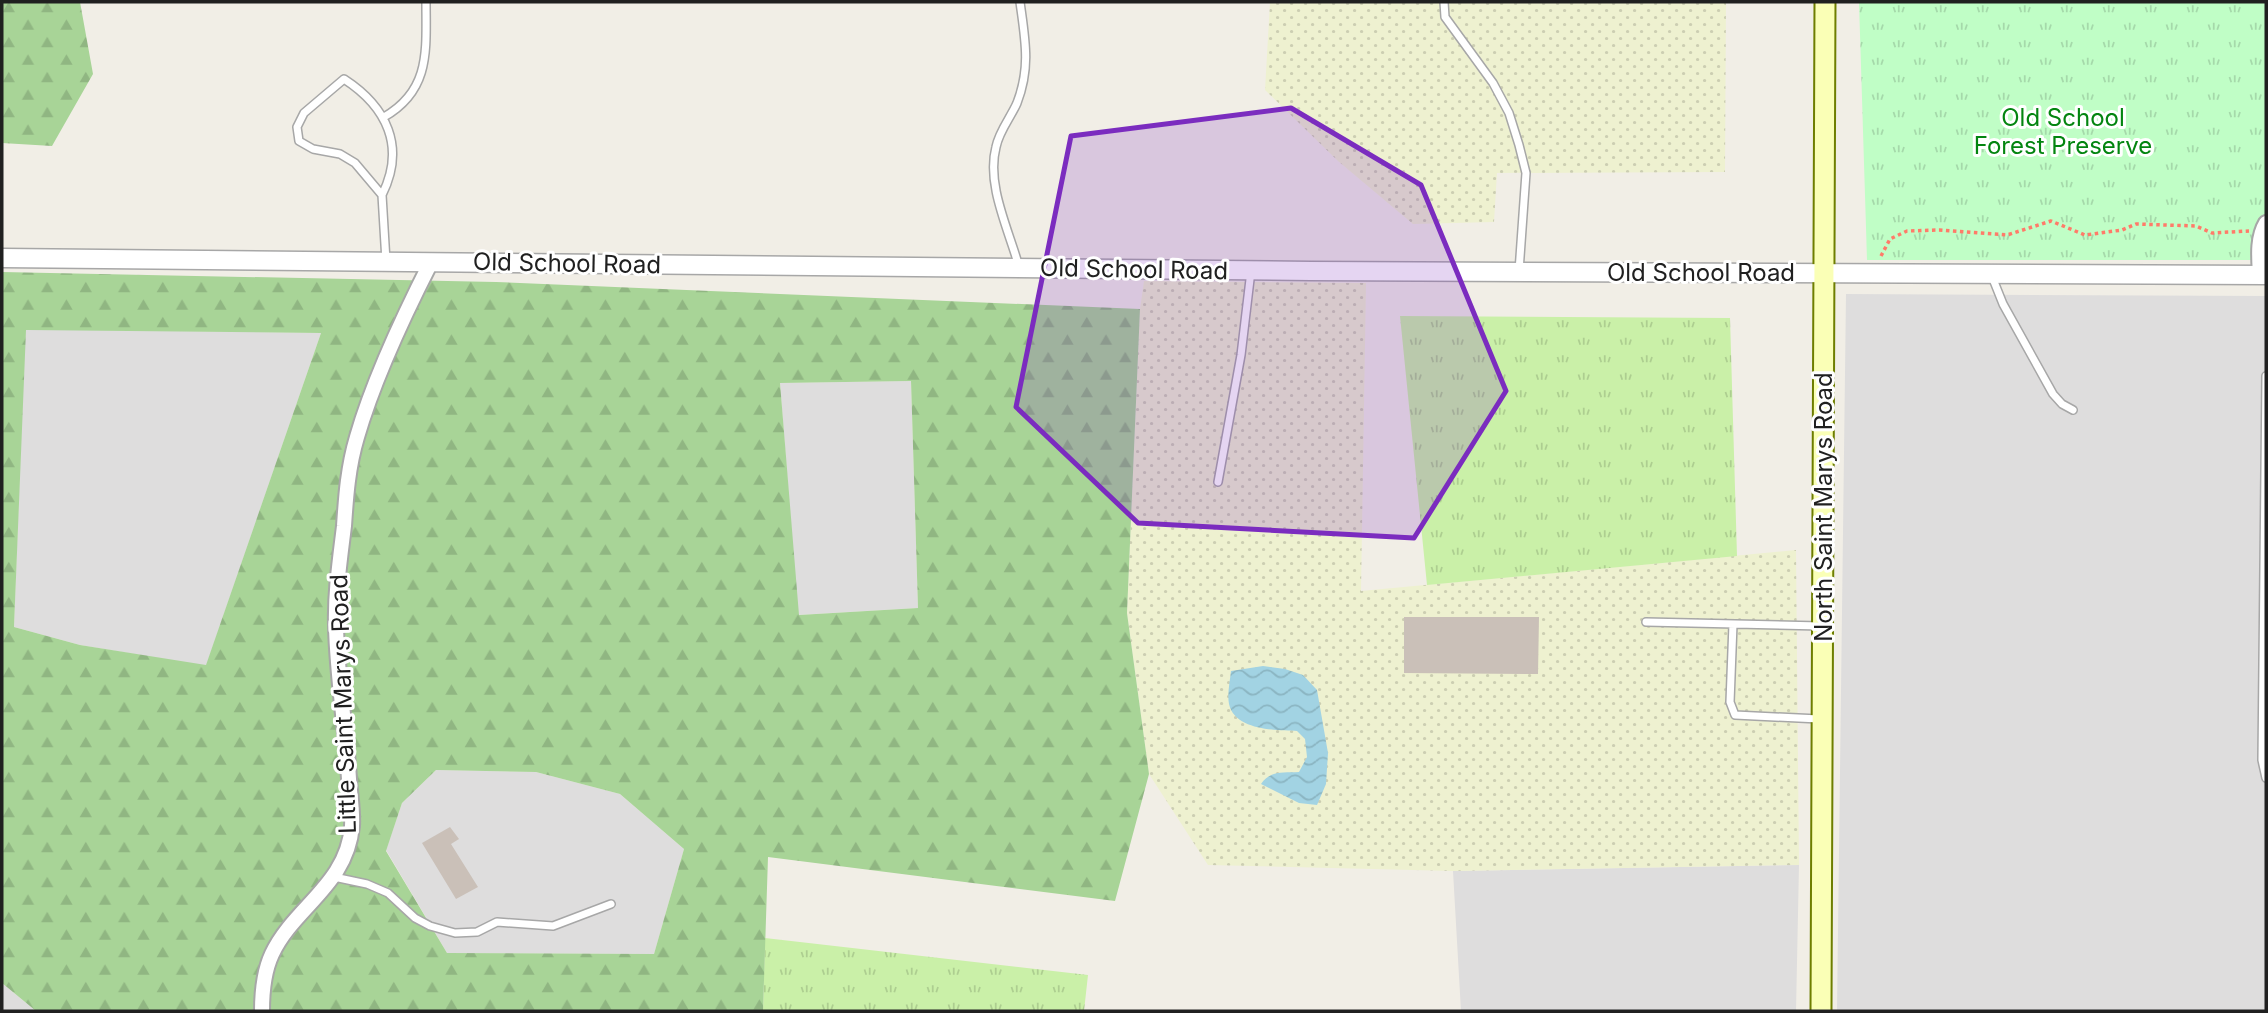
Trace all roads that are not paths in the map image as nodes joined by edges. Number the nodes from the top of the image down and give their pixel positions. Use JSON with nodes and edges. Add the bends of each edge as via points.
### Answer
{"nodes":[{"id":1,"x":426,"y":2,"type":"edge"},
{"id":2,"x":1020,"y":2,"type":"edge"},
{"id":3,"x":1444,"y":2,"type":"edge"},
{"id":4,"x":1825,"y":2,"type":"edge"},
{"id":5,"x":384,"y":117,"type":"junction"},
{"id":6,"x":382,"y":195,"type":"junction"},
{"id":7,"x":2264,"y":227,"type":"edge"},
{"id":8,"x":2,"y":258,"type":"edge"},
{"id":9,"x":386,"y":261,"type":"junction"},
{"id":10,"x":431,"y":262,"type":"junction"},
{"id":11,"x":1020,"y":268,"type":"junction"},
{"id":12,"x":1251,"y":270,"type":"junction"},
{"id":13,"x":1519,"y":272,"type":"junction"},
{"id":14,"x":1823,"y":273,"type":"junction"},
{"id":15,"x":1991,"y":274,"type":"junction"},
{"id":16,"x":2263,"y":275,"type":"edge"},
{"id":17,"x":2266,"y":376,"type":"edge"},
{"id":18,"x":2073,"y":410,"type":"dead end"},
{"id":19,"x":1219,"y":482,"type":"dead end"},
{"id":20,"x":1646,"y":622,"type":"dead end"},
{"id":21,"x":1733,"y":624,"type":"junction"},
{"id":22,"x":1823,"y":626,"type":"junction"},
{"id":23,"x":1824,"y":720,"type":"junction"},
{"id":24,"x":2266,"y":778,"type":"edge"},
{"id":25,"x":334,"y":877,"type":"junction"},
{"id":26,"x":611,"y":904,"type":"dead end"},
{"id":27,"x":262,"y":1011,"type":"edge"},
{"id":28,"x":1821,"y":1011,"type":"edge"}],
"edges":[{"from":1,"to":5,"type":"lane","via":[[426,54],[416,87],[398,109]]},
{"from":2,"to":11,"type":"lane","via":[[1026,76],[996,146],[994,188]]},
{"from":3,"to":13,"type":"lane","via":[[1445,17],[1493,83],[1520,145],[1526,173]]},
{"from":4,"to":14,"type":"main road","name":"North Saint Marys Road"},
{"from":5,"to":6,"type":"lane","via":[[392,154]]},
{"from":5,"to":6,"type":"lane","via":[[344,79],[304,113],[297,127],[299,141],[355,163]]},
{"from":6,"to":9,"type":"lane"},
{"from":7,"to":16,"type":"street"},
{"from":8,"to":9,"type":"street","name":"Old School Road"},
{"from":9,"to":10,"type":"street","name":"Old School Road"},
{"from":10,"to":11,"type":"street","name":"Old School Road"},
{"from":10,"to":25,"type":"street","name":"Little Saint Marys Road","via":[[402,320],[350,461],[336,625],[352,827]]},
{"from":11,"to":12,"type":"street","name":"Old School Road"},
{"from":12,"to":13,"type":"street","name":"Old School Road"},
{"from":12,"to":19,"type":"lane"},
{"from":13,"to":14,"type":"street","name":"Old School Road"},
{"from":14,"to":15,"type":"street","name":"Old School Road"},
{"from":14,"to":22,"type":"main road","name":"North Saint Marys Road"},
{"from":15,"to":16,"type":"street","name":"Old School Road"},
{"from":15,"to":18,"type":"lane","via":[[2048,386]]},
{"from":17,"to":24,"type":"lane","via":[[2262,746]]},
{"from":20,"to":21,"type":"lane"},
{"from":21,"to":22,"type":"lane"},
{"from":21,"to":23,"type":"lane","via":[[1730,702],[1735,715]]},
{"from":22,"to":23,"type":"main road","name":"North Saint Marys Road"},
{"from":23,"to":28,"type":"main road","name":"North Saint Marys Road"},
{"from":25,"to":26,"type":"lane","via":[[388,893],[415,918],[455,933],[477,932],[496,922],[553,926]]},
{"from":25,"to":27,"type":"street","name":"Little Saint Marys Road","via":[[272,954]]}]}
